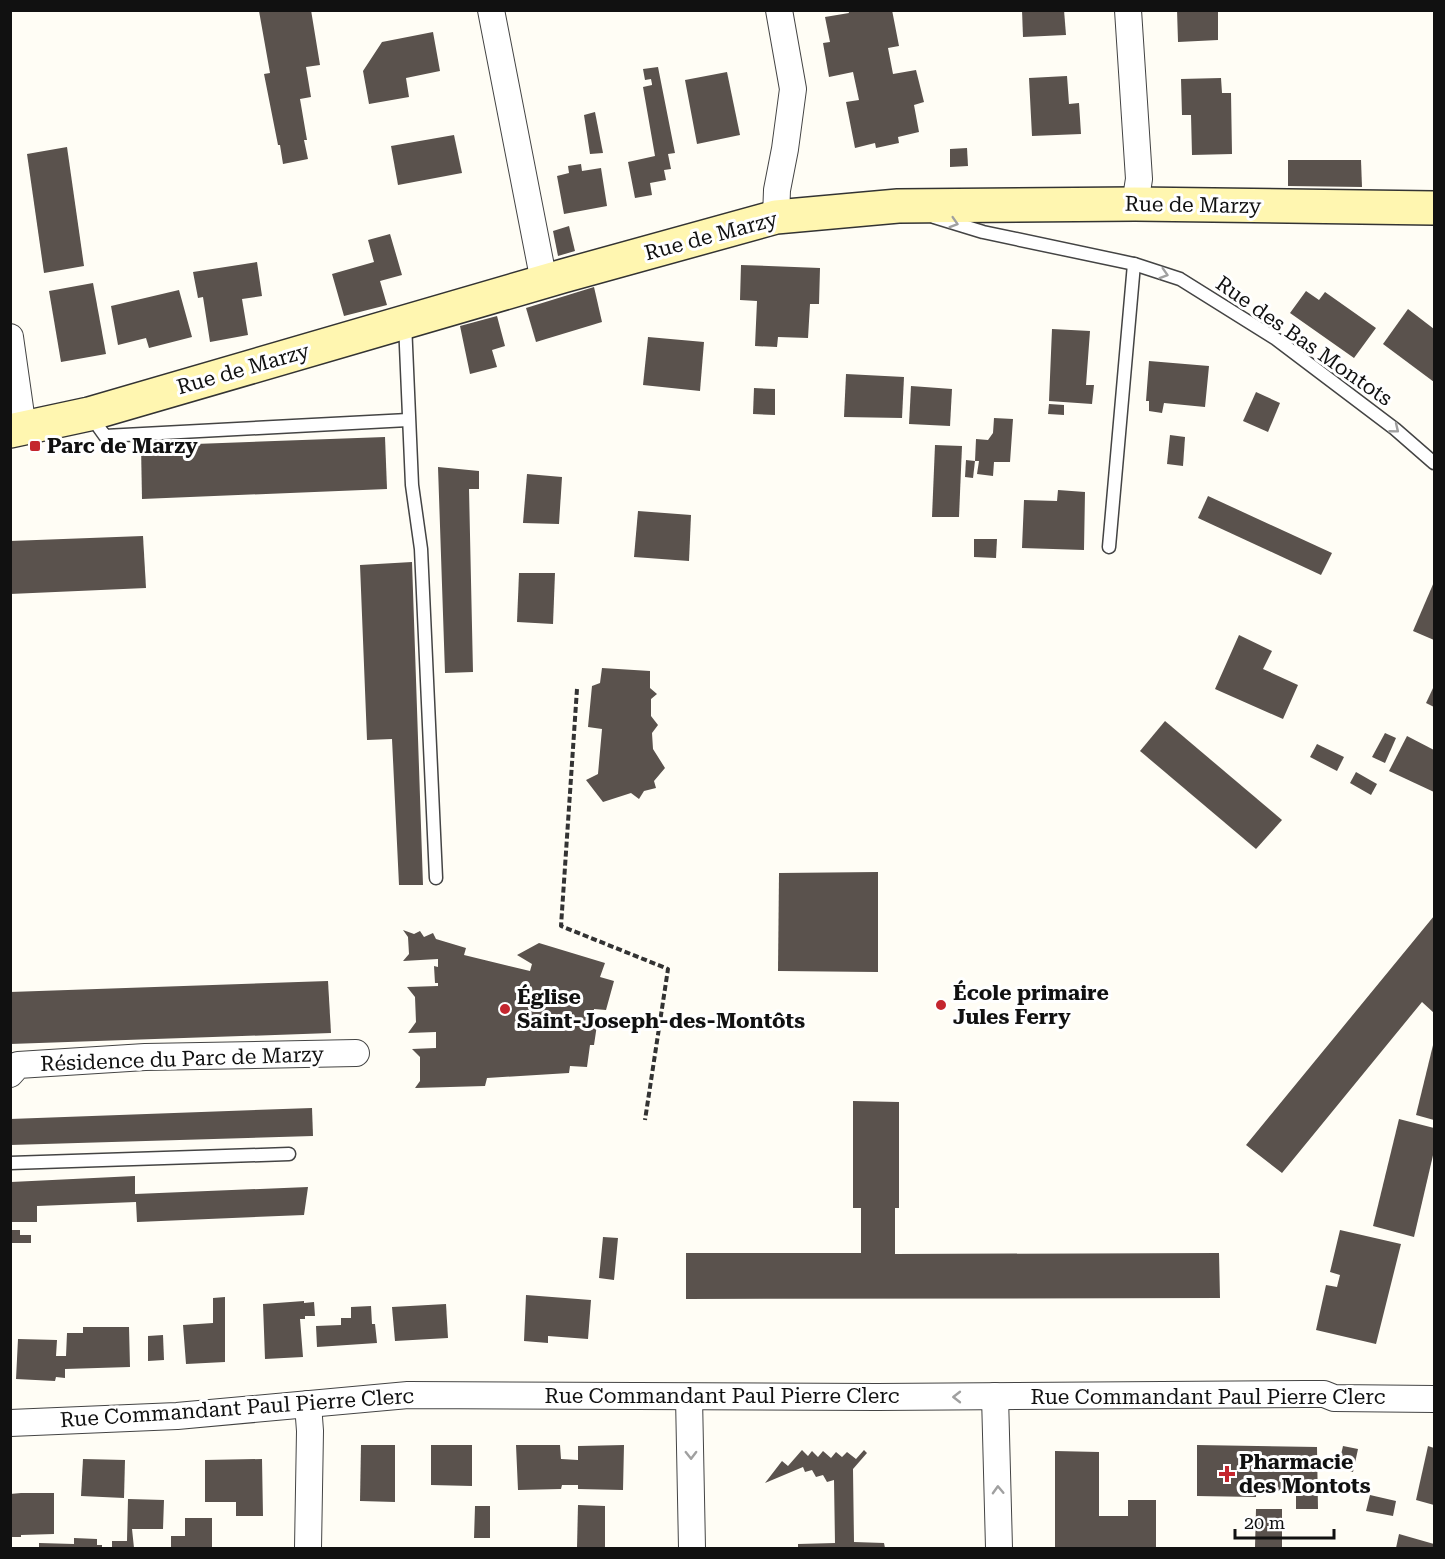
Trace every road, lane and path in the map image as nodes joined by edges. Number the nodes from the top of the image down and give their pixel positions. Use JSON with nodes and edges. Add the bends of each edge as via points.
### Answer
{"nodes":[{"id":1,"x":491,"y":10,"type":"edge"},
{"id":2,"x":779,"y":10,"type":"edge"},
{"id":3,"x":1128,"y":10,"type":"edge"},
{"id":4,"x":1136,"y":204,"type":"junction"},
{"id":5,"x":898,"y":206,"type":"junction"},
{"id":6,"x":1434,"y":208,"type":"edge"},
{"id":7,"x":776,"y":217,"type":"junction"},
{"id":8,"x":1134,"y":264,"type":"junction"},
{"id":9,"x":544,"y":282,"type":"junction"},
{"id":10,"x":405,"y":322,"type":"junction"},
{"id":11,"x":10,"y":338,"type":"edge"},
{"id":12,"x":89,"y":414,"type":"junction"},
{"id":13,"x":408,"y":420,"type":"junction"},
{"id":14,"x":17,"y":430,"type":"edge"},
{"id":15,"x":1434,"y":463,"type":"edge"},
{"id":16,"x":1109,"y":547,"type":"dead end"},
{"id":17,"x":577,"y":689,"type":"dead end"},
{"id":18,"x":436,"y":878,"type":"dead end"},
{"id":19,"x":356,"y":1053,"type":"dead end"},
{"id":20,"x":10,"y":1074,"type":"edge"},
{"id":21,"x":645,"y":1120,"type":"dead end"},
{"id":22,"x":289,"y":1154,"type":"dead end"},
{"id":23,"x":10,"y":1163,"type":"edge"},
{"id":24,"x":689,"y":1396,"type":"junction"},
{"id":25,"x":995,"y":1396,"type":"junction"},
{"id":26,"x":1434,"y":1399,"type":"edge"},
{"id":27,"x":308,"y":1404,"type":"junction"},
{"id":28,"x":10,"y":1423,"type":"edge"},
{"id":29,"x":308,"y":1548,"type":"edge"},
{"id":30,"x":692,"y":1548,"type":"edge"},
{"id":31,"x":999,"y":1548,"type":"edge"}],
"edges":[{"from":1,"to":9,"type":"street"},
{"from":2,"to":7,"type":"street","via":[[793,89]]},
{"from":3,"to":4,"type":"street","via":[[1138,179]]},
{"from":4,"to":5,"type":"main road","name":"Rue de Marzy"},
{"from":4,"to":6,"type":"main road","name":"Rue de Marzy"},
{"from":5,"to":7,"type":"main road","name":"Rue de Marzy"},
{"from":5,"to":8,"type":"lane","name":"Rue des Bas Montots","one_way":true,"via":[[983,232]]},
{"from":7,"to":9,"type":"main road","name":"Rue de Marzy"},
{"from":8,"to":15,"type":"lane","name":"Rue des Bas Montots","one_way":true,"via":[[1180,279],[1275,339]]},
{"from":8,"to":16,"type":"lane"},
{"from":9,"to":10,"type":"main road","name":"Rue de Marzy"},
{"from":10,"to":12,"type":"main road","name":"Rue de Marzy"},
{"from":10,"to":13,"type":"lane"},
{"from":11,"to":14,"type":"street"},
{"from":12,"to":13,"type":"lane","via":[[105,436]]},
{"from":12,"to":14,"type":"main road","name":"Rue de Marzy"},
{"from":13,"to":18,"type":"lane","via":[[421,549]]},
{"from":17,"to":21,"type":"path","via":[[561,926],[668,969]]},
{"from":19,"to":20,"type":"street","name":"Résidence du Parc de Marzy","via":[[145,1057],[18,1065]]},
{"from":22,"to":23,"type":"lane"},
{"from":25,"to":24,"type":"street","name":"Rue Commandant Paul Pierre Clerc","one_way":true},
{"from":24,"to":27,"type":"street","name":"Rue Commandant Paul Pierre Clerc","via":[[408,1395]]},
{"from":24,"to":30,"type":"street","one_way":true},
{"from":25,"to":26,"type":"street","name":"Rue Commandant Paul Pierre Clerc","via":[[1324,1394],[1334,1398]]},
{"from":31,"to":25,"type":"street","one_way":true},
{"from":27,"to":28,"type":"street","name":"Rue Commandant Paul Pierre Clerc","via":[[177,1416]]},
{"from":27,"to":29,"type":"street"}]}
